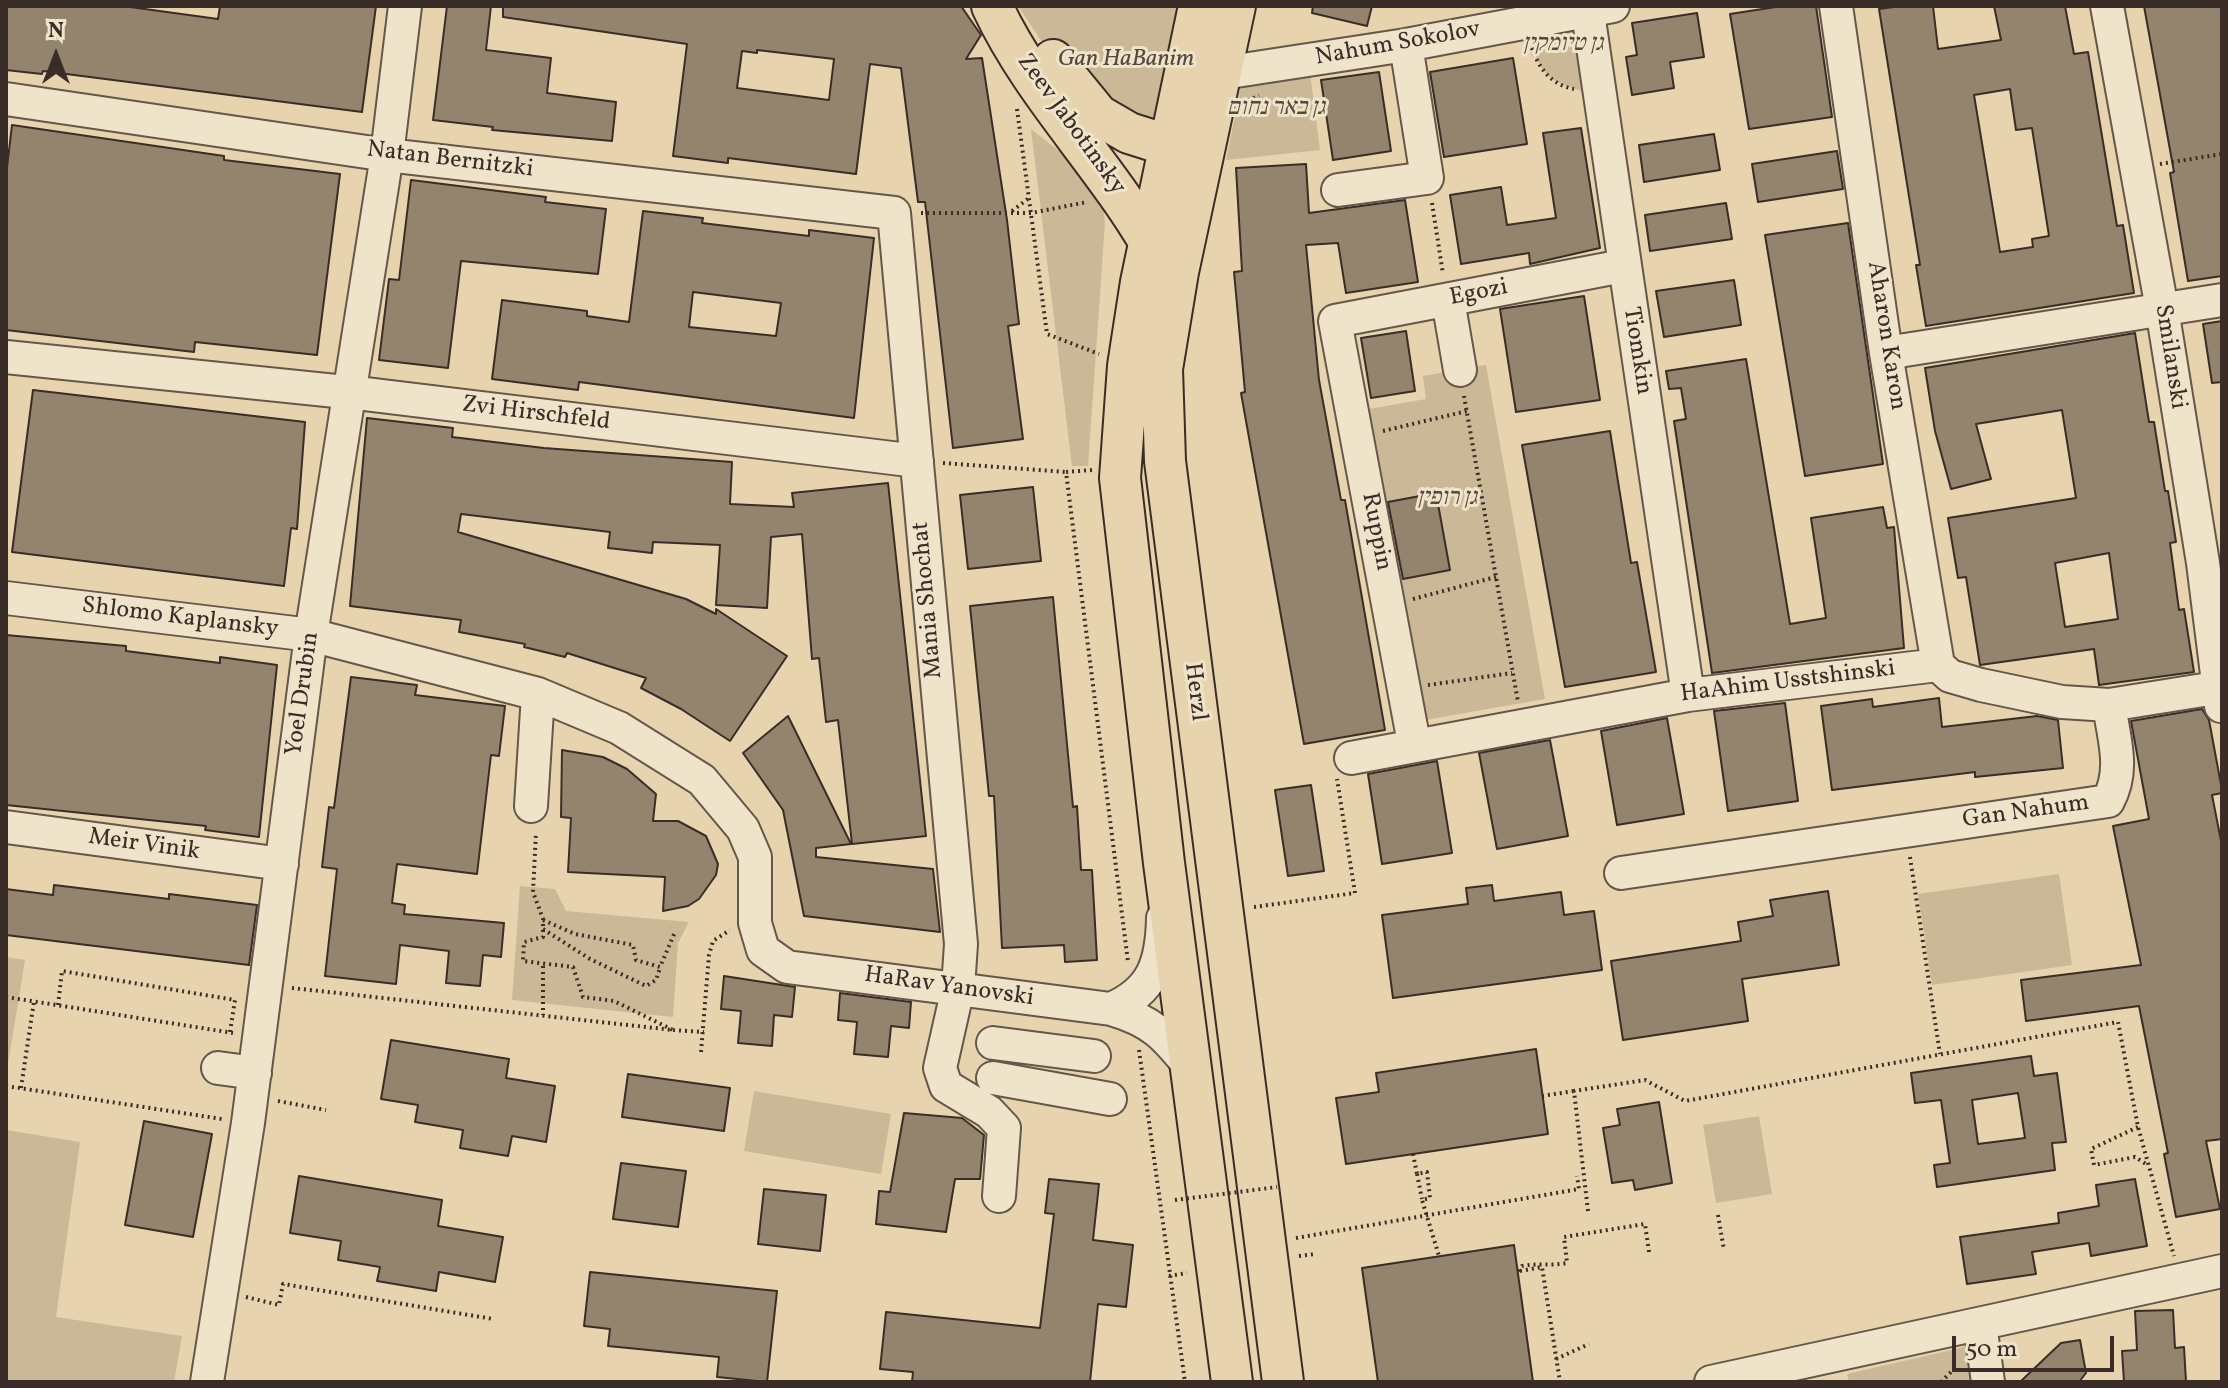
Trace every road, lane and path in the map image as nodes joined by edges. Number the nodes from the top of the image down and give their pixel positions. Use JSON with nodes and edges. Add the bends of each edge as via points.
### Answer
{"nodes":[{"id":1,"x":405,"y":6,"type":"edge"},
{"id":2,"x":992,"y":6,"type":"edge"},
{"id":3,"x":1018,"y":6,"type":"edge"},
{"id":4,"x":1199,"y":6,"type":"edge"},
{"id":5,"x":1235,"y":6,"type":"edge"},
{"id":6,"x":1836,"y":6,"type":"edge"},
{"id":7,"x":2107,"y":6,"type":"edge"},
{"id":8,"x":1596,"y":7,"type":"edge"},
{"id":9,"x":1524,"y":23,"type":"junction"},
{"id":10,"x":1406,"y":45,"type":"junction"},
{"id":11,"x":1204,"y":60,"type":"junction"},
{"id":12,"x":1600,"y":95,"type":"junction"},
{"id":13,"x":1016,"y":97,"type":"dead end"},
{"id":14,"x":6,"y":99,"type":"edge"},
{"id":15,"x":1063,"y":119,"type":"junction"},
{"id":16,"x":2222,"y":154,"type":"edge"},
{"id":17,"x":387,"y":155,"type":"junction"},
{"id":18,"x":1177,"y":164,"type":"junction"},
{"id":19,"x":2138,"y":167,"type":"junction"},
{"id":20,"x":1427,"y":178,"type":"junction"},
{"id":21,"x":1338,"y":190,"type":"dead end"},
{"id":22,"x":1121,"y":195,"type":"junction"},
{"id":23,"x":1029,"y":198,"type":"junction"},
{"id":24,"x":894,"y":213,"type":"junction"},
{"id":25,"x":1010,"y":213,"type":"junction"},
{"id":26,"x":1031,"y":213,"type":"junction"},
{"id":27,"x":1150,"y":243,"type":"junction"},
{"id":28,"x":1623,"y":266,"type":"junction"},
{"id":29,"x":1448,"y":300,"type":"junction"},
{"id":30,"x":2222,"y":300,"type":"edge"},
{"id":31,"x":2162,"y":309,"type":"junction"},
{"id":32,"x":1335,"y":321,"type":"joint"},
{"id":33,"x":1886,"y":353,"type":"junction"},
{"id":34,"x":1103,"y":355,"type":"dead end"},
{"id":35,"x":6,"y":357,"type":"edge"},
{"id":36,"x":1460,"y":370,"type":"joint"},
{"id":37,"x":349,"y":393,"type":"junction"},
{"id":38,"x":1467,"y":411,"type":"junction"},
{"id":39,"x":1357,"y":437,"type":"junction"},
{"id":40,"x":1094,"y":456,"type":"dead end"},
{"id":41,"x":917,"y":461,"type":"junction"},
{"id":42,"x":1066,"y":472,"type":"junction"},
{"id":43,"x":1496,"y":577,"type":"junction"},
{"id":44,"x":1431,"y":593,"type":"dead end"},
{"id":45,"x":6,"y":598,"type":"edge"},
{"id":46,"x":311,"y":635,"type":"junction"},
{"id":47,"x":1938,"y":665,"type":"junction"},
{"id":48,"x":1512,"y":673,"type":"junction"},
{"id":49,"x":1433,"y":684,"type":"dead end"},
{"id":50,"x":538,"y":694,"type":"junction"},
{"id":51,"x":2221,"y":694,"type":"edge"},
{"id":52,"x":1688,"y":695,"type":"junction"},
{"id":53,"x":2109,"y":705,"type":"junction"},
{"id":54,"x":1521,"y":724,"type":"junction"},
{"id":55,"x":1414,"y":743,"type":"junction"},
{"id":56,"x":1351,"y":758,"type":"joint"},
{"id":57,"x":531,"y":806,"type":"joint"},
{"id":58,"x":6,"y":827,"type":"edge"},
{"id":59,"x":1901,"y":844,"type":"junction"},
{"id":60,"x":1164,"y":863,"type":"junction"},
{"id":61,"x":282,"y":864,"type":"junction"},
{"id":62,"x":1621,"y":873,"type":"dead end"},
{"id":63,"x":1252,"y":892,"type":"dead end"},
{"id":64,"x":543,"y":919,"type":"junction"},
{"id":65,"x":755,"y":923,"type":"junction"},
{"id":66,"x":543,"y":929,"type":"junction"},
{"id":67,"x":675,"y":932,"type":"dead end"},
{"id":68,"x":543,"y":966,"type":"junction"},
{"id":69,"x":660,"y":967,"type":"junction"},
{"id":70,"x":787,"y":967,"type":"joint"},
{"id":71,"x":266,"y":985,"type":"junction"},
{"id":72,"x":958,"y":988,"type":"junction"},
{"id":73,"x":6,"y":997,"type":"edge"},
{"id":74,"x":1034,"y":1000,"type":"junction"},
{"id":75,"x":34,"y":1001,"type":"junction"},
{"id":76,"x":58,"y":1005,"type":"junction"},
{"id":77,"x":1143,"y":1006,"type":"junction"},
{"id":78,"x":543,"y":1015,"type":"junction"},
{"id":79,"x":673,"y":1030,"type":"junction"},
{"id":80,"x":704,"y":1032,"type":"junction"},
{"id":81,"x":244,"y":1034,"type":"junction"},
{"id":82,"x":993,"y":1043,"type":"dead end"},
{"id":83,"x":1037,"y":1049,"type":"junction"},
{"id":84,"x":701,"y":1052,"type":"dead end"},
{"id":85,"x":1940,"y":1054,"type":"junction"},
{"id":86,"x":1094,"y":1056,"type":"dead end"},
{"id":87,"x":218,"y":1068,"type":"dead end"},
{"id":88,"x":1191,"y":1068,"type":"junction"},
{"id":89,"x":993,"y":1078,"type":"dead end"},
{"id":90,"x":1037,"y":1085,"type":"junction"},
{"id":91,"x":6,"y":1086,"type":"edge"},
{"id":92,"x":21,"y":1088,"type":"junction"},
{"id":93,"x":1574,"y":1091,"type":"junction"},
{"id":94,"x":1542,"y":1096,"type":"dead end"},
{"id":95,"x":251,"y":1098,"type":"junction"},
{"id":96,"x":1110,"y":1099,"type":"dead end"},
{"id":97,"x":326,"y":1110,"type":"dead end"},
{"id":98,"x":2138,"y":1127,"type":"junction"},
{"id":99,"x":1413,"y":1154,"type":"dead end"},
{"id":100,"x":2148,"y":1165,"type":"junction"},
{"id":101,"x":1417,"y":1174,"type":"junction"},
{"id":102,"x":1577,"y":1176,"type":"dead end"},
{"id":103,"x":1277,"y":1187,"type":"dead end"},
{"id":104,"x":999,"y":1196,"type":"dead end"},
{"id":105,"x":1175,"y":1200,"type":"dead end"},
{"id":106,"x":1422,"y":1200,"type":"junction"},
{"id":107,"x":1588,"y":1211,"type":"dead end"},
{"id":108,"x":1426,"y":1215,"type":"junction"},
{"id":109,"x":1718,"y":1215,"type":"dead end"},
{"id":110,"x":1295,"y":1229,"type":"dead end"},
{"id":111,"x":1296,"y":1238,"type":"junction"},
{"id":112,"x":1724,"y":1250,"type":"dead end"},
{"id":113,"x":1649,"y":1252,"type":"dead end"},
{"id":114,"x":1316,"y":1254,"type":"dead end"},
{"id":115,"x":1299,"y":1256,"type":"junction"},
{"id":116,"x":1439,"y":1256,"type":"dead end"},
{"id":117,"x":1542,"y":1267,"type":"junction"},
{"id":118,"x":2222,"y":1271,"type":"edge"},
{"id":119,"x":1301,"y":1272,"type":"dead end"},
{"id":120,"x":1187,"y":1274,"type":"dead end"},
{"id":121,"x":1169,"y":1276,"type":"junction"},
{"id":122,"x":2181,"y":1280,"type":"junction"},
{"id":123,"x":222,"y":1293,"type":"junction"},
{"id":124,"x":493,"y":1319,"type":"dead end"},
{"id":125,"x":1980,"y":1324,"type":"junction"},
{"id":126,"x":1589,"y":1344,"type":"dead end"},
{"id":127,"x":1556,"y":1359,"type":"junction"},
{"id":128,"x":207,"y":1382,"type":"edge"},
{"id":129,"x":1185,"y":1382,"type":"edge"},
{"id":130,"x":1232,"y":1382,"type":"edge"},
{"id":131,"x":1283,"y":1382,"type":"edge"},
{"id":132,"x":1560,"y":1382,"type":"edge"},
{"id":133,"x":1711,"y":1382,"type":"edge"},
{"id":134,"x":1988,"y":1382,"type":"edge"}],
"edges":[{"from":1,"to":17,"type":"street","name":"Yoel Drubin"},
{"from":2,"to":15,"type":"main road","name":"Zeev Jabotinsky","via":[[1008,39]]},
{"from":3,"to":18,"type":"main road","name":"Zeev Jabotinsky","via":[[1039,43],[1098,115]]},
{"from":4,"to":11,"type":"main road","name":"Herzl"},
{"from":5,"to":11,"type":"main road","name":"Herzl"},
{"from":6,"to":33,"type":"street","name":"Aharon Karon"},
{"from":7,"to":19,"type":"street","name":"Smilanski"},
{"from":8,"to":9,"type":"street","name":"Nahum Sokolov"},
{"from":8,"to":12,"type":"street","name":"Tiomkin"},
{"from":9,"to":10,"type":"street","name":"Nahum Sokolov"},
{"from":9,"to":12,"type":"path","via":[[1537,63],[1559,86]]},
{"from":10,"to":11,"type":"street","name":"Nahum Sokolov"},
{"from":10,"to":20,"type":"street"},
{"from":11,"to":18,"type":"main road","name":"Herzl"},
{"from":12,"to":28,"type":"street","name":"Tiomkin"},
{"from":13,"to":23,"type":"path"},
{"from":14,"to":17,"type":"street","name":"Natan Bernitzki"},
{"from":15,"to":18,"type":"main road","via":[[1105,156]]},
{"from":15,"to":22,"type":"main road","name":"Zeev Jabotinsky"},
{"from":16,"to":19,"type":"path"},
{"from":17,"to":24,"type":"street","name":"Natan Bernitzki"},
{"from":17,"to":37,"type":"street","name":"Yoel Drubin"},
{"from":18,"to":27,"type":"main road","name":"Herzl"},
{"from":18,"to":131,"type":"main road","name":"Herzl","via":[[1162,369],[1165,461]]},
{"from":19,"to":31,"type":"street","name":"Smilanski"},
{"from":20,"to":21,"type":"street"},
{"from":20,"to":29,"type":"path"},
{"from":22,"to":26,"type":"path"},
{"from":22,"to":27,"type":"main road","name":"Zeev Jabotinsky"},
{"from":23,"to":25,"type":"path"},
{"from":23,"to":26,"type":"path"},
{"from":24,"to":25,"type":"path"},
{"from":24,"to":41,"type":"street","name":"Mania Shochat"},
{"from":25,"to":26,"type":"path"},
{"from":26,"to":34,"type":"path","via":[[1047,334]]},
{"from":27,"to":60,"type":"main road","name":"Herzl","via":[[1128,366],[1120,478]]},
{"from":28,"to":29,"type":"street","name":"Egozi"},
{"from":28,"to":52,"type":"street","name":"Tiomkin"},
{"from":29,"to":32,"type":"street","name":"Egozi"},
{"from":29,"to":36,"type":"street"},
{"from":30,"to":31,"type":"street"},
{"from":31,"to":33,"type":"street"},
{"from":31,"to":51,"type":"street","name":"Smilanski"},
{"from":32,"to":39,"type":"street","name":"Ruppin"},
{"from":33,"to":47,"type":"street","name":"Aharon Karon"},
{"from":35,"to":37,"type":"street","name":"Zvi Hirschfeld"},
{"from":36,"to":38,"type":"path"},
{"from":37,"to":41,"type":"street","name":"Zvi Hirschfeld"},
{"from":37,"to":46,"type":"street","name":"Yoel Drubin"},
{"from":38,"to":39,"type":"path"},
{"from":38,"to":43,"type":"path"},
{"from":39,"to":55,"type":"street","name":"Ruppin"},
{"from":40,"to":42,"type":"path","via":[[1093,470]]},
{"from":41,"to":42,"type":"path"},
{"from":41,"to":72,"type":"street","name":"Mania Shochat","via":[[961,944]]},
{"from":42,"to":77,"type":"path","via":[[1129,971]]},
{"from":43,"to":44,"type":"path"},
{"from":43,"to":48,"type":"path"},
{"from":45,"to":46,"type":"street","name":"Shlomo Kaplansky"},
{"from":46,"to":50,"type":"street","name":"Shlomo Kaplansky"},
{"from":46,"to":61,"type":"street","name":"Yoel Drubin"},
{"from":47,"to":52,"type":"street","name":"HaAhim Usstshinski"},
{"from":47,"to":53,"type":"street","via":[[1950,676],[2018,694]]},
{"from":48,"to":49,"type":"path"},
{"from":48,"to":54,"type":"path"},
{"from":50,"to":57,"type":"street"},
{"from":50,"to":65,"type":"street","name":"Shlomo Kaplansky","via":[[619,728],[702,780],[743,829],[755,857]]},
{"from":51,"to":53,"type":"street"},
{"from":52,"to":54,"type":"street","name":"HaAhim Usstshinski"},
{"from":53,"to":59,"type":"street","name":"Gan Nahum","via":[[2119,764],[2118,782],[2108,801]]},
{"from":54,"to":55,"type":"street","name":"HaAhim Usstshinski"},
{"from":55,"to":56,"type":"street","name":"HaAhim Usstshinski"},
{"from":56,"to":63,"type":"path","via":[[1334,762],[1355,893],[1254,907]]},
{"from":57,"to":64,"type":"path","via":[[537,811],[533,892]]},
{"from":58,"to":61,"type":"street","name":"Meir Vinik"},
{"from":59,"to":62,"type":"street"},
{"from":59,"to":85,"type":"path"},
{"from":60,"to":77,"type":"street","via":[[1162,931]]},
{"from":60,"to":88,"type":"main road","name":"Herzl"},
{"from":61,"to":71,"type":"street","name":"Yoel Drubin"},
{"from":64,"to":66,"type":"path"},
{"from":64,"to":69,"type":"path","via":[[575,934],[633,945],[636,960]]},
{"from":65,"to":70,"type":"street","name":"Shlomo Kaplansky","via":[[763,950]]},
{"from":65,"to":80,"type":"path","via":[[713,941]]},
{"from":66,"to":68,"type":"path","via":[[543,937],[524,942],[523,961]]},
{"from":66,"to":69,"type":"path","via":[[646,986],[656,980]]},
{"from":67,"to":69,"type":"path"},
{"from":68,"to":78,"type":"path"},
{"from":68,"to":79,"type":"path","via":[[573,967],[583,997],[614,1001]]},
{"from":70,"to":72,"type":"street","name":"HaRav Yanovski"},
{"from":71,"to":78,"type":"path"},
{"from":71,"to":81,"type":"street","name":"Yoel Drubin"},
{"from":72,"to":74,"type":"street","name":"HaRav Yanovski"},
{"from":72,"to":104,"type":"street","name":"Mania Shochat","via":[[940,1068],[946,1086],[989,1112],[1004,1128]]},
{"from":73,"to":75,"type":"path"},
{"from":74,"to":77,"type":"street","name":"HaRav Yanovski","via":[[1111,1009]]},
{"from":74,"to":83,"type":"street"},
{"from":75,"to":76,"type":"path"},
{"from":75,"to":92,"type":"path"},
{"from":76,"to":81,"type":"path"},
{"from":76,"to":81,"type":"path","via":[[62,971],[235,1000]]},
{"from":77,"to":88,"type":"street"},
{"from":77,"to":121,"type":"path","via":[[1137,1036]]},
{"from":78,"to":79,"type":"path"},
{"from":79,"to":80,"type":"path"},
{"from":80,"to":84,"type":"path"},
{"from":81,"to":95,"type":"street","name":"Yoel Drubin"},
{"from":82,"to":83,"type":"street"},
{"from":83,"to":86,"type":"street"},
{"from":83,"to":90,"type":"street"},
{"from":85,"to":93,"type":"path","via":[[1685,1101],[1645,1080]]},
{"from":85,"to":98,"type":"path","via":[[2118,1022]]},
{"from":87,"to":95,"type":"street"},
{"from":88,"to":130,"type":"main road","name":"Herzl"},
{"from":89,"to":90,"type":"street"},
{"from":90,"to":96,"type":"street"},
{"from":91,"to":92,"type":"path"},
{"from":92,"to":95,"type":"path"},
{"from":93,"to":94,"type":"path"},
{"from":93,"to":107,"type":"path"},
{"from":95,"to":97,"type":"path"},
{"from":95,"to":123,"type":"street","name":"Yoel Drubin"},
{"from":98,"to":100,"type":"path"},
{"from":98,"to":100,"type":"path","via":[[2091,1149],[2094,1165],[2135,1157]]},
{"from":99,"to":101,"type":"path"},
{"from":100,"to":122,"type":"path"},
{"from":101,"to":106,"type":"path"},
{"from":101,"to":106,"type":"path","via":[[1427,1172],[1430,1198]]},
{"from":102,"to":108,"type":"path","via":[[1579,1189]]},
{"from":103,"to":105,"type":"path","bridge":true},
{"from":106,"to":108,"type":"path"},
{"from":108,"to":111,"type":"path"},
{"from":108,"to":116,"type":"path"},
{"from":109,"to":112,"type":"path"},
{"from":110,"to":111,"type":"path"},
{"from":111,"to":115,"type":"path"},
{"from":113,"to":117,"type":"path","via":[[1645,1224],[1564,1237],[1567,1263]]},
{"from":114,"to":115,"type":"path"},
{"from":115,"to":119,"type":"path"},
{"from":117,"to":117,"type":"path","via":[[1522,1266],[1518,1271]]},
{"from":117,"to":127,"type":"path"},
{"from":118,"to":122,"type":"street"},
{"from":120,"to":121,"type":"path"},
{"from":121,"to":129,"type":"path"},
{"from":122,"to":125,"type":"street"},
{"from":123,"to":124,"type":"path","via":[[279,1305],[283,1284]]},
{"from":123,"to":128,"type":"street","name":"Yoel Drubin"},
{"from":125,"to":133,"type":"street"},
{"from":125,"to":134,"type":"street"},
{"from":126,"to":127,"type":"path"},
{"from":127,"to":132,"type":"path"}]}
